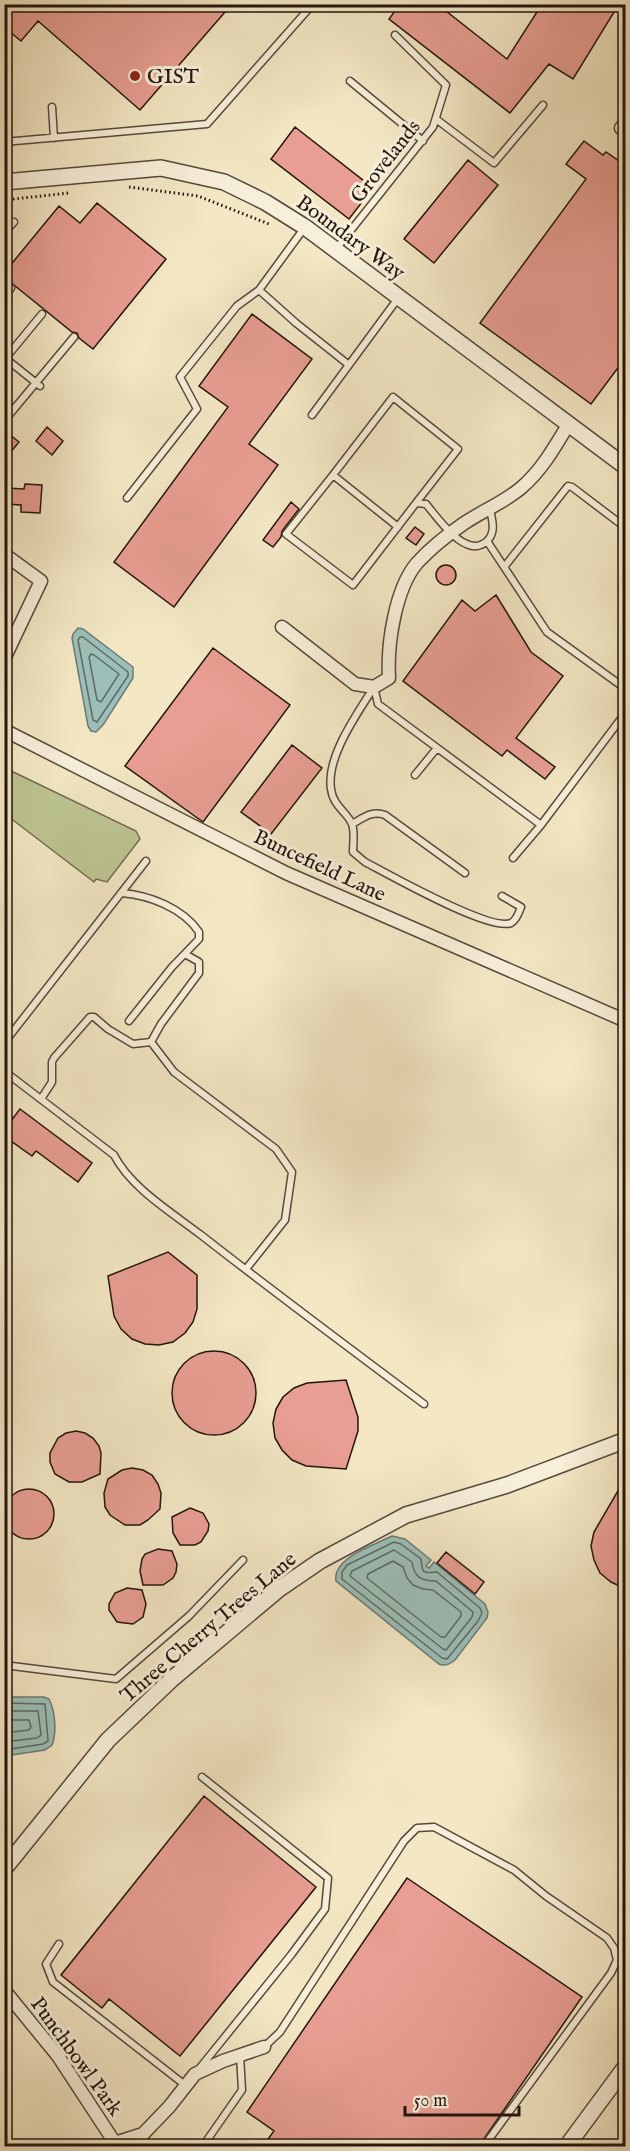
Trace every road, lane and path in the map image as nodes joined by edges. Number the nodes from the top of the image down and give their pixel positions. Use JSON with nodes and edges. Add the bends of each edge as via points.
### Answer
{"nodes":[{"id":1,"x":314,"y":4,"type":"edge"},
{"id":2,"x":395,"y":35,"type":"dead end"},
{"id":3,"x":350,"y":81,"type":"dead end"},
{"id":4,"x":543,"y":105,"type":"dead end"},
{"id":5,"x":52,"y":107,"type":"dead end"},
{"id":6,"x":436,"y":119,"type":"junction"},
{"id":7,"x":54,"y":138,"type":"junction"},
{"id":8,"x":423,"y":141,"type":"junction"},
{"id":9,"x":4,"y":142,"type":"edge"},
{"id":10,"x":4,"y":182,"type":"edge"},
{"id":11,"x":126,"y":186,"type":"dead end"},
{"id":12,"x":70,"y":193,"type":"dead end"},
{"id":13,"x":4,"y":200,"type":"edge"},
{"id":14,"x":14,"y":222,"type":"dead end"},
{"id":15,"x":302,"y":231,"type":"junction"},
{"id":16,"x":4,"y":233,"type":"edge"},
{"id":17,"x":336,"y":249,"type":"junction"},
{"id":18,"x":12,"y":288,"type":"dead end"},
{"id":19,"x":259,"y":290,"type":"junction"},
{"id":20,"x":4,"y":296,"type":"edge"},
{"id":21,"x":399,"y":297,"type":"junction"},
{"id":22,"x":42,"y":314,"type":"dead end"},
{"id":23,"x":74,"y":337,"type":"dead end"},
{"id":24,"x":5,"y":359,"type":"edge"},
{"id":25,"x":349,"y":365,"type":"junction"},
{"id":26,"x":38,"y":384,"type":"junction"},
{"id":27,"x":312,"y":415,"type":"dead end"},
{"id":28,"x":4,"y":421,"type":"edge"},
{"id":29,"x":568,"y":425,"type":"junction"},
{"id":30,"x":626,"y":467,"type":"edge"},
{"id":31,"x":333,"y":475,"type":"junction"},
{"id":32,"x":127,"y":498,"type":"dead end"},
{"id":33,"x":416,"y":503,"type":"junction"},
{"id":34,"x":490,"y":509,"type":"junction"},
{"id":35,"x":398,"y":527,"type":"junction"},
{"id":36,"x":626,"y":528,"type":"edge"},
{"id":37,"x":451,"y":533,"type":"junction"},
{"id":38,"x":487,"y":541,"type":"junction"},
{"id":39,"x":4,"y":554,"type":"edge"},
{"id":40,"x":505,"y":566,"type":"junction"},
{"id":41,"x":282,"y":627,"type":"dead end"},
{"id":42,"x":4,"y":659,"type":"edge"},
{"id":43,"x":374,"y":687,"type":"junction"},
{"id":44,"x":626,"y":689,"type":"edge"},
{"id":45,"x":626,"y":712,"type":"edge"},
{"id":46,"x":4,"y":730,"type":"edge"},
{"id":47,"x":437,"y":748,"type":"junction"},
{"id":48,"x":415,"y":775,"type":"dead end"},
{"id":49,"x":352,"y":824,"type":"junction"},
{"id":50,"x":541,"y":825,"type":"junction"},
{"id":51,"x":513,"y":858,"type":"dead end"},
{"id":52,"x":146,"y":861,"type":"dead end"},
{"id":53,"x":465,"y":873,"type":"dead end"},
{"id":54,"x":121,"y":893,"type":"junction"},
{"id":55,"x":502,"y":896,"type":"dead end"},
{"id":56,"x":185,"y":954,"type":"junction"},
{"id":57,"x":626,"y":1020,"type":"edge"},
{"id":58,"x":129,"y":1021,"type":"dead end"},
{"id":59,"x":151,"y":1042,"type":"junction"},
{"id":60,"x":4,"y":1043,"type":"edge"},
{"id":61,"x":4,"y":1071,"type":"edge"},
{"id":62,"x":41,"y":1098,"type":"junction"},
{"id":63,"x":246,"y":1269,"type":"junction"},
{"id":64,"x":424,"y":1404,"type":"dead end"},
{"id":65,"x":626,"y":1440,"type":"edge"},
{"id":66,"x":243,"y":1560,"type":"dead end"},
{"id":67,"x":4,"y":1665,"type":"edge"},
{"id":68,"x":202,"y":1777,"type":"dead end"},
{"id":69,"x":4,"y":1869,"type":"edge"},
{"id":70,"x":59,"y":1944,"type":"dead end"},
{"id":71,"x":4,"y":1990,"type":"edge"},
{"id":72,"x":264,"y":2047,"type":"joint"},
{"id":73,"x":240,"y":2055,"type":"junction"},
{"id":74,"x":626,"y":2066,"type":"edge"},
{"id":75,"x":195,"y":2074,"type":"junction"},
{"id":76,"x":185,"y":2085,"type":"junction"},
{"id":77,"x":116,"y":2145,"type":"edge"},
{"id":78,"x":203,"y":2146,"type":"edge"},
{"id":79,"x":484,"y":2146,"type":"edge"},
{"id":80,"x":567,"y":2146,"type":"edge"}],
"edges":[{"from":1,"to":7,"type":"lane","via":[[207,124]]},
{"from":2,"to":6,"type":"lane","name":"Grovelands","via":[[446,85]]},
{"from":3,"to":8,"type":"lane"},
{"from":4,"to":6,"type":"lane","via":[[494,164]]},
{"from":5,"to":7,"type":"lane"},
{"from":6,"to":8,"type":"lane","name":"Grovelands"},
{"from":7,"to":9,"type":"lane"},
{"from":8,"to":17,"type":"lane","name":"Grovelands"},
{"from":10,"to":15,"type":"street","name":"Boundary Way","via":[[161,168],[224,182],[265,202]]},
{"from":11,"to":15,"type":"path","via":[[198,196]]},
{"from":12,"to":13,"type":"path"},
{"from":14,"to":16,"type":"lane"},
{"from":15,"to":17,"type":"street","name":"Boundary Way"},
{"from":15,"to":19,"type":"lane"},
{"from":17,"to":21,"type":"street","name":"Boundary Way"},
{"from":18,"to":20,"type":"lane"},
{"from":19,"to":25,"type":"lane"},
{"from":19,"to":32,"type":"lane","via":[[237,306],[180,377],[197,409]]},
{"from":21,"to":25,"type":"lane"},
{"from":21,"to":29,"type":"street","name":"Boundary Way"},
{"from":22,"to":24,"type":"lane"},
{"from":23,"to":26,"type":"lane"},
{"from":24,"to":26,"type":"lane"},
{"from":25,"to":27,"type":"lane"},
{"from":26,"to":28,"type":"lane"},
{"from":29,"to":30,"type":"street","name":"Boundary Way"},
{"from":29,"to":34,"type":"street","via":[[523,487]]},
{"from":31,"to":33,"type":"lane","via":[[393,397],[458,449]]},
{"from":31,"to":35,"type":"lane"},
{"from":31,"to":35,"type":"lane","via":[[286,534],[353,585]]},
{"from":33,"to":35,"type":"lane"},
{"from":33,"to":37,"type":"lane","via":[[426,504]]},
{"from":34,"to":37,"type":"street"},
{"from":34,"to":38,"type":"lane","via":[[493,533]]},
{"from":36,"to":40,"type":"lane","via":[[568,486]]},
{"from":37,"to":38,"type":"lane","via":[[467,546],[479,547]]},
{"from":37,"to":43,"type":"street","via":[[416,565],[402,592],[388,661],[389,678]]},
{"from":38,"to":40,"type":"lane"},
{"from":39,"to":42,"type":"street","via":[[41,580]]},
{"from":40,"to":44,"type":"lane","via":[[547,632]]},
{"from":41,"to":43,"type":"street","via":[[355,684]]},
{"from":43,"to":47,"type":"lane","via":[[378,704]]},
{"from":43,"to":49,"type":"lane","via":[[332,766],[331,789],[337,806]]},
{"from":45,"to":50,"type":"lane"},
{"from":46,"to":57,"type":"street","name":"Buncefield Lane","via":[[286,873]]},
{"from":47,"to":48,"type":"lane"},
{"from":47,"to":50,"type":"lane"},
{"from":49,"to":53,"type":"lane","via":[[379,812]]},
{"from":49,"to":55,"type":"lane","via":[[353,852],[357,857],[416,889],[494,923],[511,923],[521,907]]},
{"from":50,"to":51,"type":"lane"},
{"from":52,"to":54,"type":"lane"},
{"from":54,"to":56,"type":"lane","via":[[156,900],[195,925],[199,939]]},
{"from":54,"to":60,"type":"lane"},
{"from":56,"to":58,"type":"lane"},
{"from":56,"to":59,"type":"lane","via":[[199,962],[199,973]]},
{"from":59,"to":62,"type":"lane","via":[[133,1044],[90,1017],[54,1058],[52,1082]]},
{"from":59,"to":63,"type":"lane","via":[[174,1072],[276,1149],[292,1172],[285,1220]]},
{"from":61,"to":62,"type":"lane"},
{"from":62,"to":63,"type":"lane","via":[[114,1155],[121,1168],[146,1192]]},
{"from":63,"to":64,"type":"lane"},
{"from":65,"to":69,"type":"street","name":"Three Cherry Trees Lane","via":[[507,1485],[406,1515],[320,1561],[279,1589],[172,1679],[108,1740]]},
{"from":66,"to":67,"type":"lane","via":[[189,1616],[116,1679]]},
{"from":68,"to":75,"type":"lane","via":[[328,1878],[325,1909]]},
{"from":70,"to":76,"type":"lane","via":[[46,1964],[53,1982]]},
{"from":71,"to":77,"type":"street","name":"Punchbowl Park","via":[[58,2055]]},
{"from":72,"to":73,"type":"street","name":"Punchbowl Park"},
{"from":72,"to":79,"type":"lane","via":[[280,2032],[404,1841],[417,1828],[434,1827],[514,1870],[607,1938],[617,1960]]},
{"from":73,"to":75,"type":"street","name":"Punchbowl Park"},
{"from":73,"to":78,"type":"lane","via":[[242,2090]]},
{"from":74,"to":80,"type":"street"},
{"from":75,"to":76,"type":"street","name":"Punchbowl Park"},
{"from":76,"to":77,"type":"street","name":"Punchbowl Park","via":[[143,2134]]}]}
